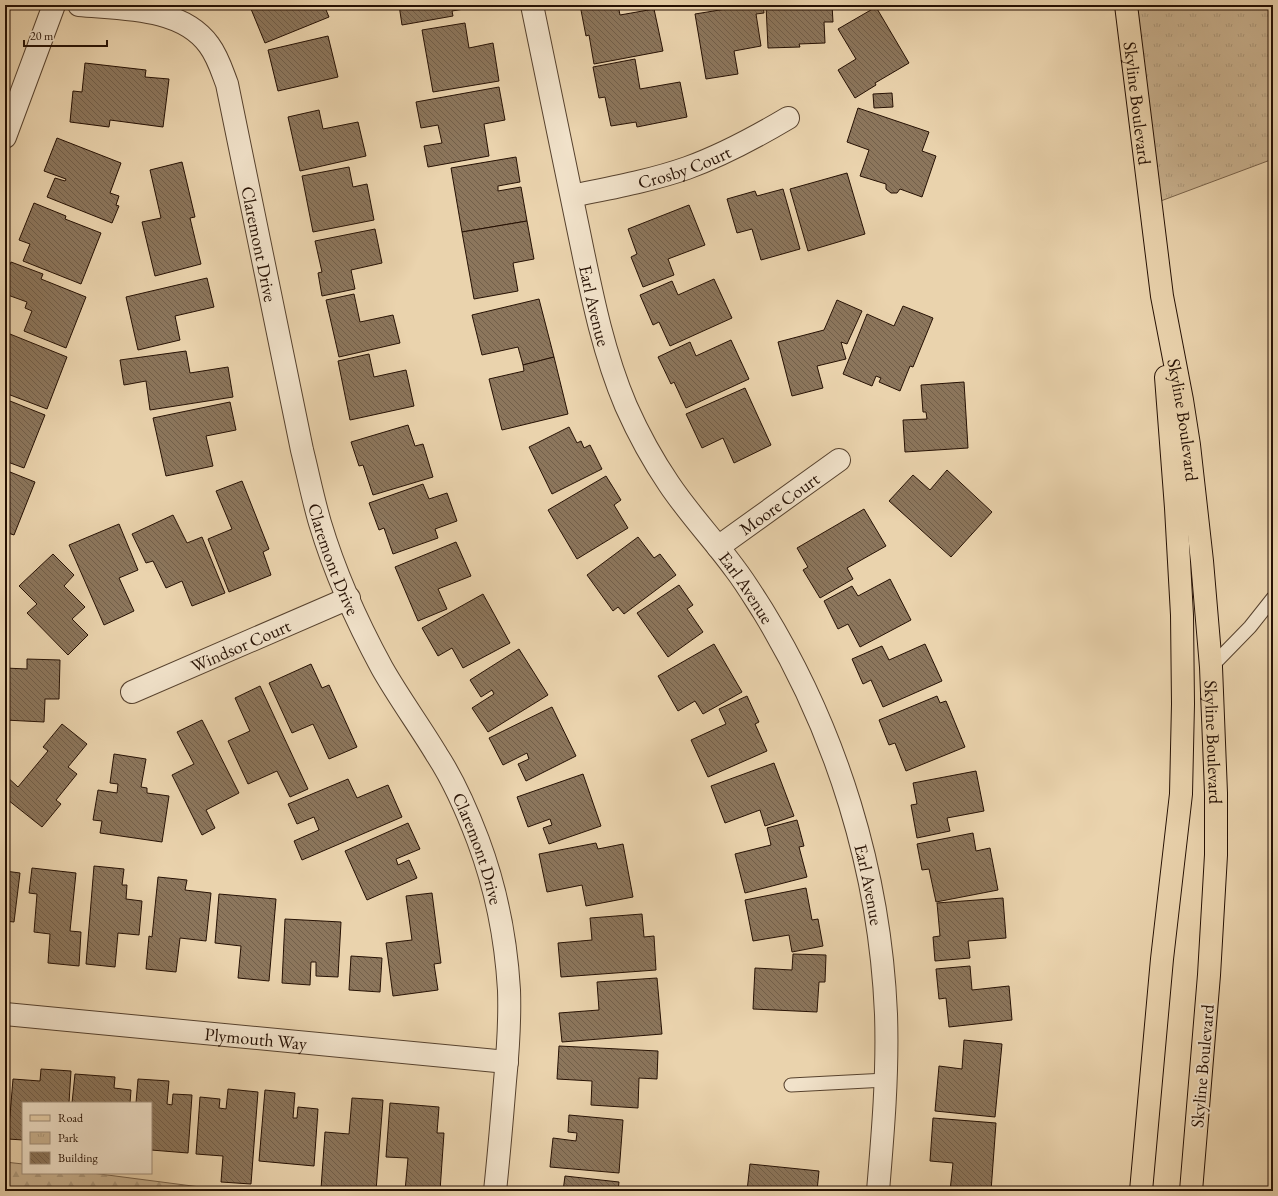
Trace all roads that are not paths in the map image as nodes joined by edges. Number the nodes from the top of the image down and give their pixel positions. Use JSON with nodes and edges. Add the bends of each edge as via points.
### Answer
{"nodes":[{"id":1,"x":54,"y":5,"type":"edge"},
{"id":2,"x":79,"y":5,"type":"edge"},
{"id":3,"x":532,"y":5,"type":"edge"},
{"id":4,"x":1126,"y":5,"type":"edge"},
{"id":5,"x":788,"y":118,"type":"dead end"},
{"id":6,"x":5,"y":137,"type":"edge"},
{"id":7,"x":572,"y":196,"type":"junction"},
{"id":8,"x":1162,"y":296,"type":"junction"},
{"id":9,"x":839,"y":460,"type":"dead end"},
{"id":10,"x":718,"y":547,"type":"junction"},
{"id":11,"x":349,"y":598,"type":"junction"},
{"id":12,"x":1273,"y":598,"type":"edge"},
{"id":13,"x":1210,"y":667,"type":"junction"},
{"id":14,"x":132,"y":692,"type":"dead end"},
{"id":15,"x":5,"y":1014,"type":"edge"},
{"id":16,"x":507,"y":1062,"type":"junction"},
{"id":17,"x":886,"y":1080,"type":"junction"},
{"id":18,"x":790,"y":1085,"type":"dead end"},
{"id":19,"x":495,"y":1191,"type":"edge"},
{"id":20,"x":878,"y":1191,"type":"edge"},
{"id":21,"x":1141,"y":1191,"type":"edge"},
{"id":22,"x":1191,"y":1191,"type":"edge"}],
"edges":[{"from":1,"to":6,"type":"street"},
{"from":2,"to":11,"type":"street","name":"Claremont Drive","via":[[146,12],[177,19],[199,34],[219,63],[227,84],[305,463],[325,536]]},
{"from":3,"to":7,"type":"street","name":"Earl Avenue"},
{"from":4,"to":8,"type":"main road","name":"Skyline Boulevard"},
{"from":5,"to":7,"type":"street","name":"Crosby Court","via":[[717,156],[686,168]]},
{"from":7,"to":10,"type":"street","name":"Earl Avenue","via":[[600,331],[619,388],[654,460]]},
{"from":8,"to":13,"type":"main road","name":"Skyline Boulevard","via":[[1189,445],[1202,561]]},
{"from":8,"to":21,"type":"main road","name":"Skyline Boulevard","via":[[1182,615],[1183,711],[1179,818],[1162,959]]},
{"from":9,"to":10,"type":"street","name":"Moore Court"},
{"from":10,"to":17,"type":"street","name":"Earl Avenue","via":[[750,590],[788,655],[824,732],[846,791],[870,886],[878,932],[886,1008]]},
{"from":11,"to":14,"type":"street","name":"Windsor Court"},
{"from":11,"to":16,"type":"street","name":"Claremont Drive","via":[[383,668],[453,784],[478,840],[494,890],[505,948],[509,1005]]},
{"from":12,"to":13,"type":"lane","via":[[1250,627]]},
{"from":13,"to":22,"type":"main road","name":"Skyline Boulevard","via":[[1216,793],[1216,863]]},
{"from":15,"to":16,"type":"street","name":"Plymouth Way"},
{"from":16,"to":19,"type":"street","name":"Claremont Drive"},
{"from":17,"to":18,"type":"lane"},
{"from":17,"to":20,"type":"street","name":"Earl Avenue"}]}
